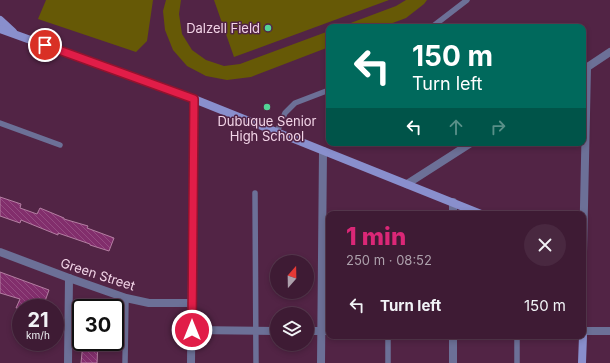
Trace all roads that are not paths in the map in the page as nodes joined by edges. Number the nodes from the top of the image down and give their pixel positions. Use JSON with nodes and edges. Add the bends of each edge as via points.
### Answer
{"nodes":[{"id":1,"x":467,"y":0,"type":"edge"},
{"id":2,"x":0,"y":20,"type":"edge"},
{"id":3,"x":436,"y":24,"type":"edge"},
{"id":4,"x":0,"y":29,"type":"edge"},
{"id":5,"x":15,"y":34,"type":"junction"},
{"id":6,"x":610,"y":52,"type":"edge"},
{"id":7,"x":586,"y":68,"type":"edge"},
{"id":8,"x":326,"y":91,"type":"edge"},
{"id":9,"x":194,"y":99,"type":"junction"},
{"id":10,"x":0,"y":123,"type":"edge"},
{"id":11,"x":277,"y":132,"type":"junction"},
{"id":12,"x":60,"y":145,"type":"dead end"},
{"id":13,"x":466,"y":146,"type":"edge"},
{"id":14,"x":584,"y":146,"type":"edge"},
{"id":15,"x":323,"y":151,"type":"junction"},
{"id":16,"x":407,"y":184,"type":"junction"},
{"id":17,"x":255,"y":193,"type":"dead end"},
{"id":18,"x":453,"y":202,"type":"junction"},
{"id":19,"x":453,"y":211,"type":"edge"},
{"id":20,"x":474,"y":211,"type":"edge"},
{"id":21,"x":583,"y":211,"type":"edge"},
{"id":22,"x":0,"y":252,"type":"edge"},
{"id":23,"x":69,"y":278,"type":"junction"},
{"id":24,"x":126,"y":298,"type":"junction"},
{"id":25,"x":192,"y":303,"type":"junction"},
{"id":26,"x":192,"y":330,"type":"junction"},
{"id":27,"x":257,"y":330,"type":"junction"},
{"id":28,"x":270,"y":331,"type":"edge"},
{"id":29,"x":314,"y":331,"type":"edge"},
{"id":30,"x":325,"y":331,"type":"edge"},
{"id":31,"x":586,"y":331,"type":"edge"},
{"id":32,"x":610,"y":331,"type":"edge"},
{"id":33,"x":388,"y":339,"type":"edge"},
{"id":34,"x":453,"y":339,"type":"edge"},
{"id":35,"x":517,"y":339,"type":"edge"},
{"id":36,"x":583,"y":339,"type":"edge"},
{"id":37,"x":68,"y":363,"type":"edge"},
{"id":38,"x":125,"y":363,"type":"edge"},
{"id":39,"x":191,"y":363,"type":"edge"},
{"id":40,"x":256,"y":363,"type":"edge"},
{"id":41,"x":321,"y":363,"type":"edge"},
{"id":42,"x":388,"y":363,"type":"edge"},
{"id":43,"x":453,"y":363,"type":"edge"},
{"id":44,"x":517,"y":363,"type":"edge"},
{"id":45,"x":582,"y":363,"type":"edge"}],
"edges":[{"from":1,"to":3,"type":"lane"},
{"from":2,"to":5,"type":"street"},
{"from":4,"to":5,"type":"street"},
{"from":5,"to":9,"type":"street"},
{"from":6,"to":7,"type":"street"},
{"from":8,"to":11,"type":"lane","via":[[295,103],[285,113]]},
{"from":9,"to":11,"type":"street"},
{"from":9,"to":25,"type":"street"},
{"from":10,"to":12,"type":"lane"},
{"from":11,"to":15,"type":"street"},
{"from":13,"to":16,"type":"street"},
{"from":14,"to":21,"type":"street"},
{"from":15,"to":16,"type":"street"},
{"from":15,"to":30,"type":"street"},
{"from":16,"to":18,"type":"street"},
{"from":17,"to":27,"type":"lane"},
{"from":18,"to":19,"type":"street"},
{"from":18,"to":20,"type":"street"},
{"from":22,"to":23,"type":"street","name":"Green Street"},
{"from":23,"to":24,"type":"street","name":"Green Street"},
{"from":23,"to":37,"type":"street"},
{"from":24,"to":25,"type":"street","name":"Green Street","via":[[150,302]]},
{"from":24,"to":38,"type":"lane"},
{"from":25,"to":26,"type":"street"},
{"from":26,"to":27,"type":"street"},
{"from":26,"to":39,"type":"street"},
{"from":27,"to":28,"type":"street"},
{"from":27,"to":40,"type":"lane"},
{"from":29,"to":30,"type":"street"},
{"from":30,"to":41,"type":"street"},
{"from":31,"to":32,"type":"street"},
{"from":33,"to":42,"type":"lane"},
{"from":34,"to":43,"type":"street"},
{"from":35,"to":44,"type":"lane"},
{"from":36,"to":45,"type":"street"}]}
